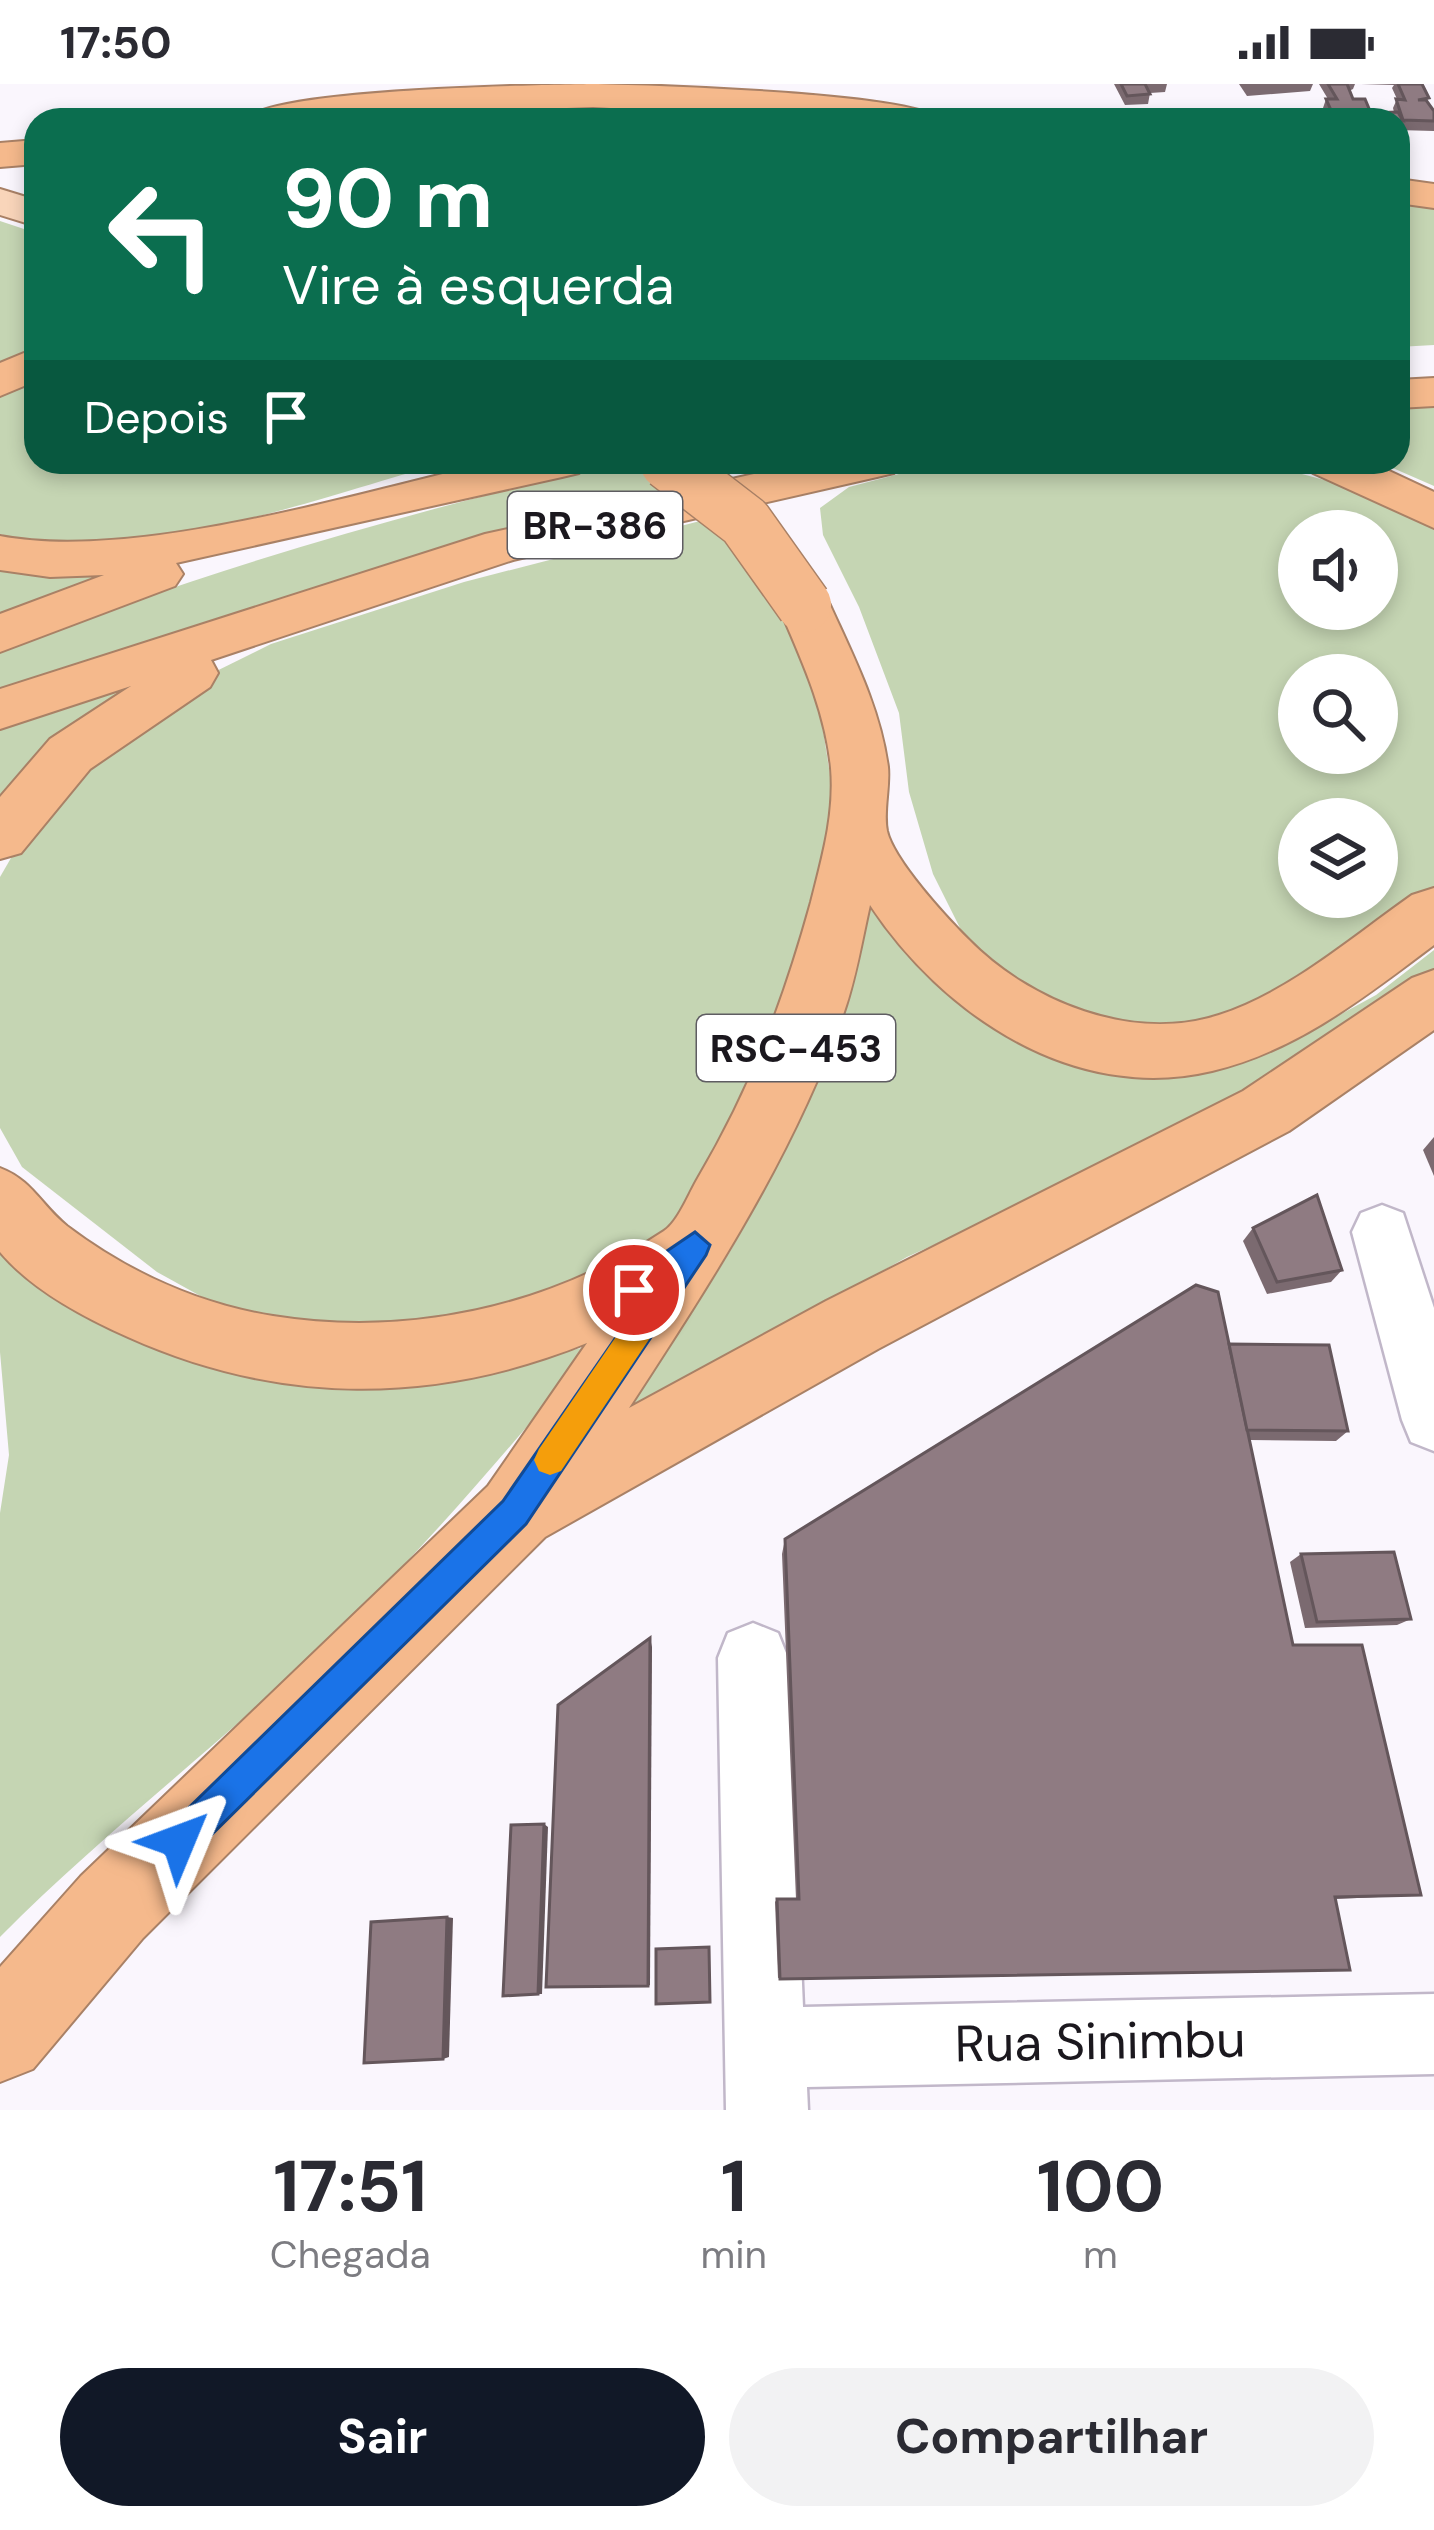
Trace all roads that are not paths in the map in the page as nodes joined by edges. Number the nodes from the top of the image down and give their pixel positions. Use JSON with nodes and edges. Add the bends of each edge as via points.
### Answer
{"nodes":[{"id":1,"x":354,"y":108,"type":"edge"},
{"id":2,"x":806,"y":108,"type":"edge"},
{"id":3,"x":511,"y":474,"type":"edge"},
{"id":4,"x":683,"y":474,"type":"edge"},
{"id":5,"x":824,"y":474,"type":"edge"},
{"id":6,"x":1359,"y":474,"type":"edge"},
{"id":7,"x":1434,"y":512,"type":"edge"},
{"id":8,"x":279,"y":528,"type":"junction"},
{"id":9,"x":0,"y":553,"type":"edge"},
{"id":10,"x":318,"y":605,"type":"junction"},
{"id":11,"x":0,"y":634,"type":"edge"},
{"id":12,"x":0,"y":709,"type":"edge"},
{"id":13,"x":858,"y":835,"type":"junction"},
{"id":14,"x":0,"y":837,"type":"edge"},
{"id":15,"x":1434,"y":912,"type":"edge"},
{"id":16,"x":1434,"y":995,"type":"edge"},
{"id":17,"x":0,"y":1199,"type":"edge"},
{"id":18,"x":1382,"y":1232,"type":"dead end"},
{"id":19,"x":695,"y":1245,"type":"junction"},
{"id":20,"x":1434,"y":1420,"type":"edge"},
{"id":21,"x":514,"y":1513,"type":"junction"},
{"id":22,"x":752,"y":1658,"type":"dead end"},
{"id":23,"x":1434,"y":2034,"type":"edge"},
{"id":24,"x":0,"y":2036,"type":"edge"},
{"id":25,"x":766,"y":2079,"type":"edge"}],
"edges":[{"from":1,"to":2,"type":"highway","via":[[520,97]]},
{"from":3,"to":8,"type":"highway","number":"BR-386"},
{"from":4,"to":13,"type":"highway","number":"RSC-453","bridge":true,"via":[[745,522],[805,605],[848,705],[860,771]]},
{"from":5,"to":10,"type":"highway","number":"BR-386","via":[[503,546]]},
{"from":6,"to":7,"type":"highway"},
{"from":8,"to":9,"type":"highway","via":[[55,562]]},
{"from":8,"to":11,"type":"highway","number":"BR-386"},
{"from":10,"to":12,"type":"highway","number":"BR-386"},
{"from":10,"to":14,"type":"highway","via":[[116,719],[70,754]]},
{"from":13,"to":15,"type":"highway","via":[[912,925],[969,982],[1016,1016],[1147,1050],[1222,1042],[1301,1003]]},
{"from":13,"to":19,"type":"highway","number":"RSC-453","via":[[813,1011],[752,1147]]},
{"from":16,"to":21,"type":"highway","via":[[1266,1112],[852,1325]]},
{"from":17,"to":19,"type":"highway","via":[[41,1247],[124,1299],[218,1341],[304,1357],[484,1346],[634,1290]]},
{"from":18,"to":20,"type":"street"},
{"from":19,"to":21,"type":"highway","number":"RSC-453"},
{"from":21,"to":24,"type":"highway","number":"RSC-453","via":[[112,1907]]},
{"from":22,"to":25,"type":"street"},
{"from":23,"to":25,"type":"street","name":"Rua Sinimbu"}]}
